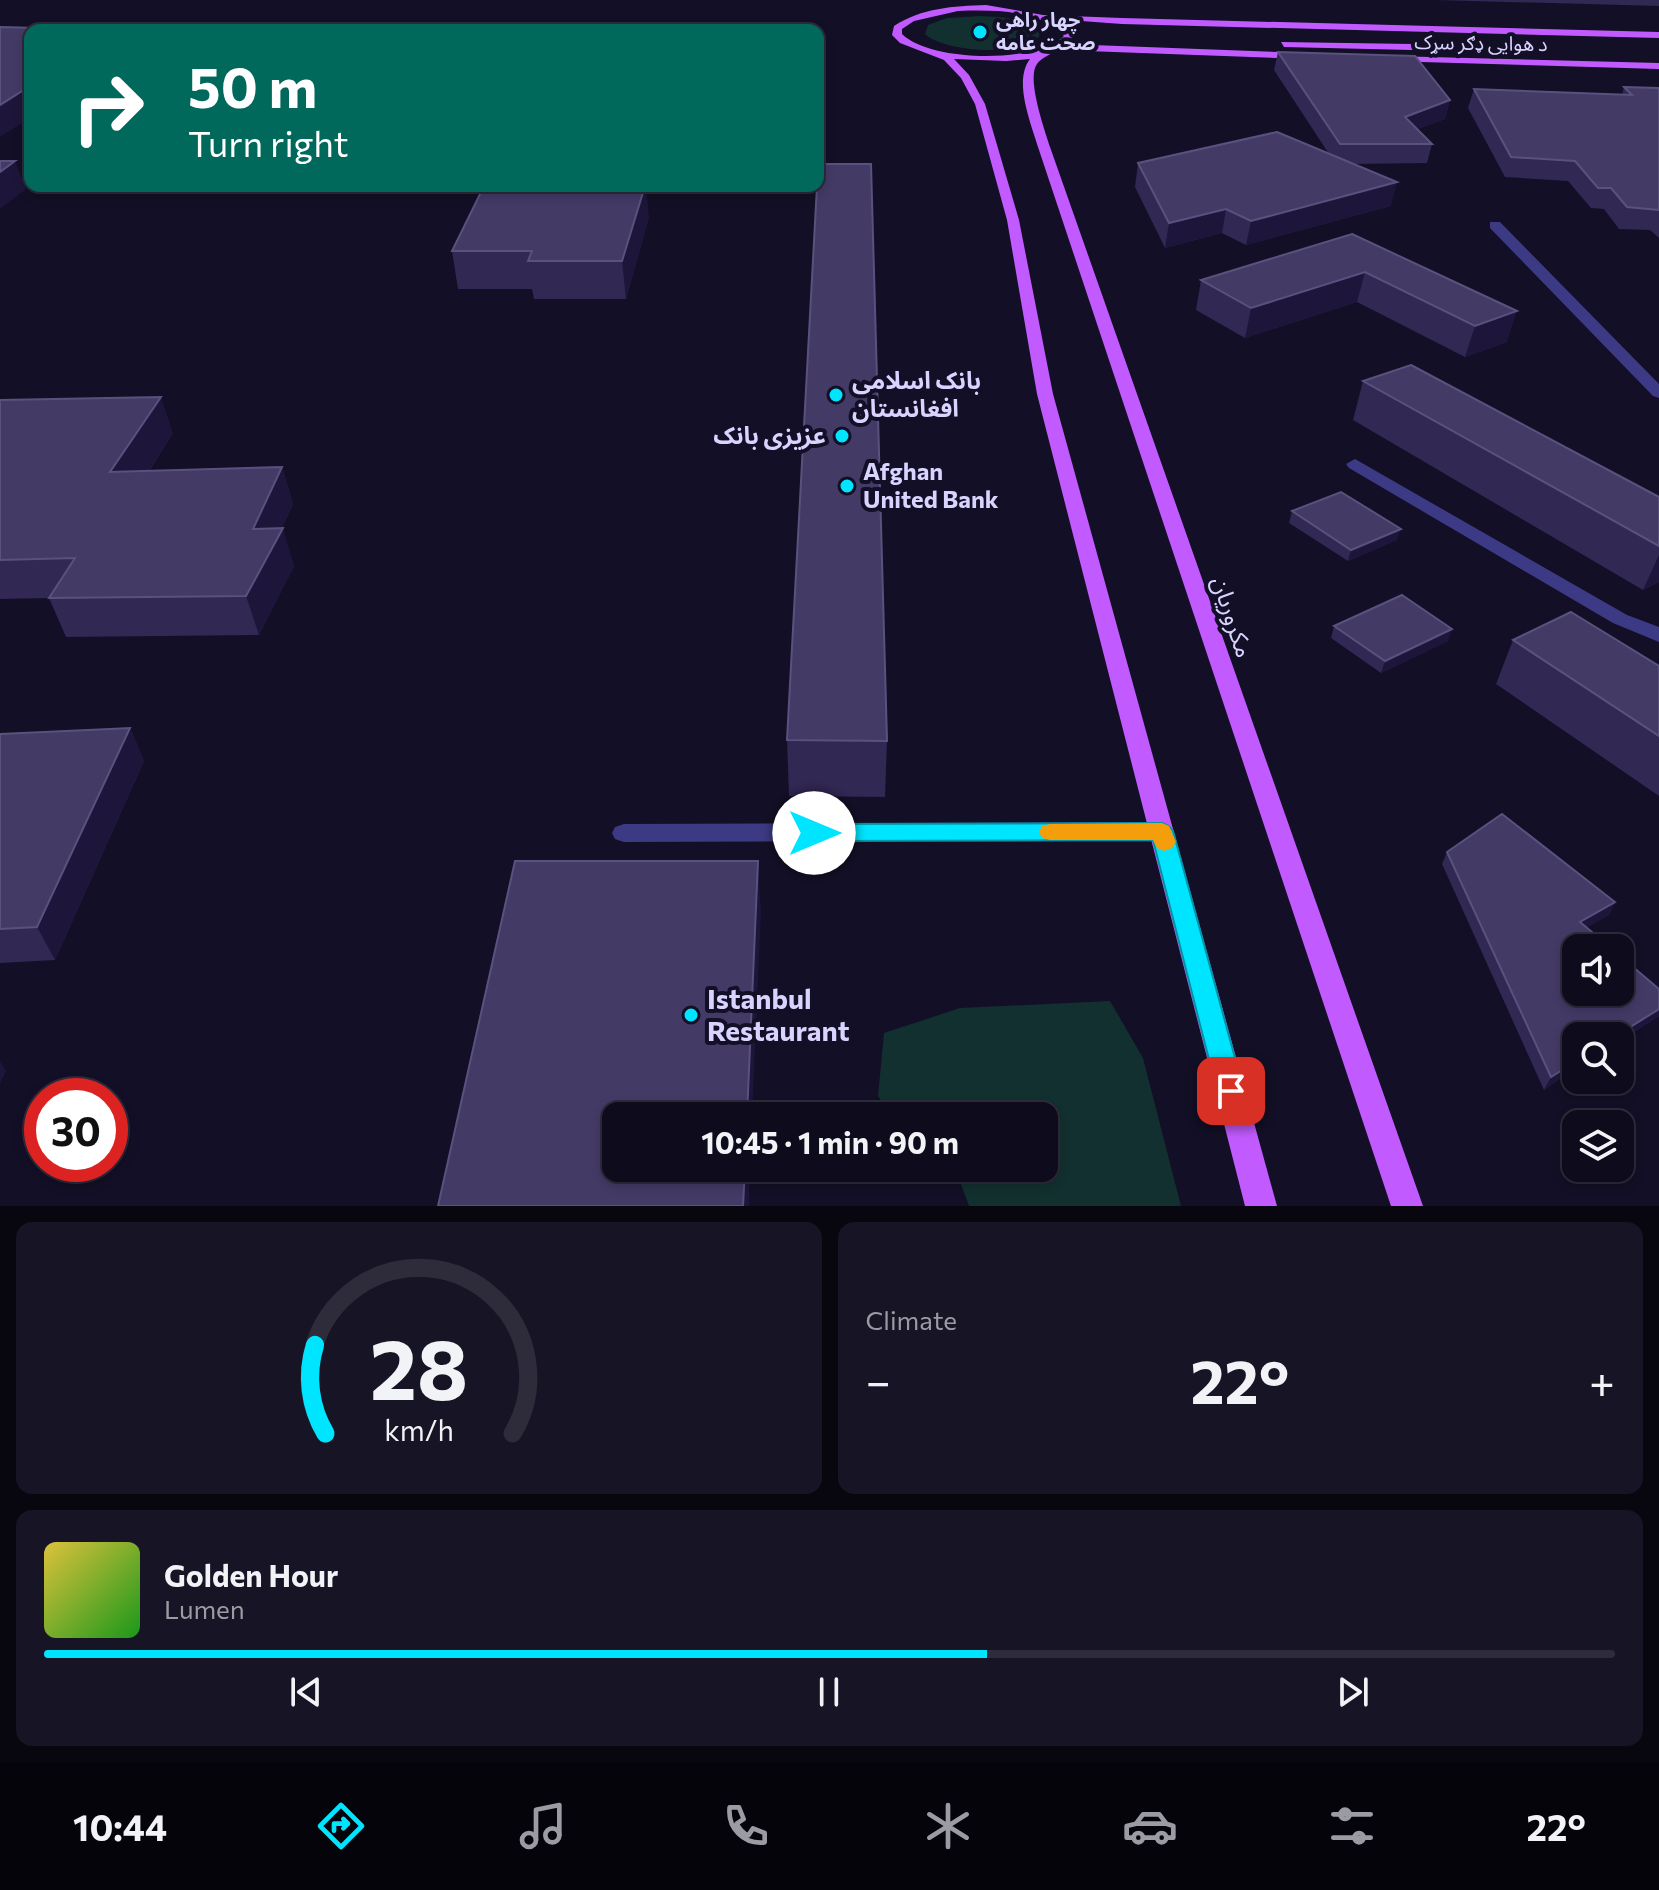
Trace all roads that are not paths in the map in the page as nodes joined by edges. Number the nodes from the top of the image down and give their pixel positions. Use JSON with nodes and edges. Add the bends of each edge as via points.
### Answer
{"nodes":[{"id":1,"x":937,"y":0,"type":"edge"},
{"id":2,"x":995,"y":0,"type":"edge"},
{"id":3,"x":1013,"y":11,"type":"junction"},
{"id":4,"x":1038,"y":15,"type":"junction"},
{"id":5,"x":914,"y":16,"type":"junction"},
{"id":6,"x":1053,"y":21,"type":"junction"},
{"id":7,"x":1659,"y":35,"type":"edge"},
{"id":8,"x":1659,"y":44,"type":"edge"},
{"id":9,"x":1058,"y":47,"type":"junction"},
{"id":10,"x":1420,"y":47,"type":"dead end"},
{"id":11,"x":934,"y":53,"type":"junction"},
{"id":12,"x":1659,"y":66,"type":"edge"},
{"id":13,"x":1495,"y":225,"type":"dead end"},
{"id":14,"x":1659,"y":393,"type":"edge"},
{"id":15,"x":1355,"y":464,"type":"dead end"},
{"id":16,"x":1659,"y":635,"type":"edge"},
{"id":17,"x":1162,"y":831,"type":"junction"},
{"id":18,"x":624,"y":833,"type":"dead end"},
{"id":19,"x":1261,"y":1206,"type":"edge"},
{"id":20,"x":1407,"y":1206,"type":"edge"}],
"edges":[{"from":1,"to":5,"type":"main road"},
{"from":2,"to":3,"type":"main road"},
{"from":3,"to":4,"type":"main road"},
{"from":3,"to":5,"type":"main road","via":[[959,9]]},
{"from":4,"to":6,"type":"main road"},
{"from":4,"to":7,"type":"main road","name":"د هوایی ډګر سړک"},
{"from":5,"to":11,"type":"main road","via":[[897,28],[897,35]]},
{"from":6,"to":8,"type":"main road","via":[[1144,32]]},
{"from":6,"to":9,"type":"main road","via":[[1069,36]]},
{"from":9,"to":10,"type":"main road","via":[[1148,41]]},
{"from":9,"to":11,"type":"main road","via":[[995,58]]},
{"from":9,"to":12,"type":"main road","name":"د هوایی ډګر سړک"},
{"from":9,"to":20,"type":"main road","name":"مکروریان","via":[[1033,60],[1032,102]]},
{"from":11,"to":17,"type":"main road","via":[[948,58],[965,77],[984,118],[1013,220],[1045,394]]},
{"from":13,"to":14,"type":"street"},
{"from":15,"to":16,"type":"street","via":[[1620,619]]},
{"from":17,"to":18,"type":"street"},
{"from":17,"to":19,"type":"main road"}]}
